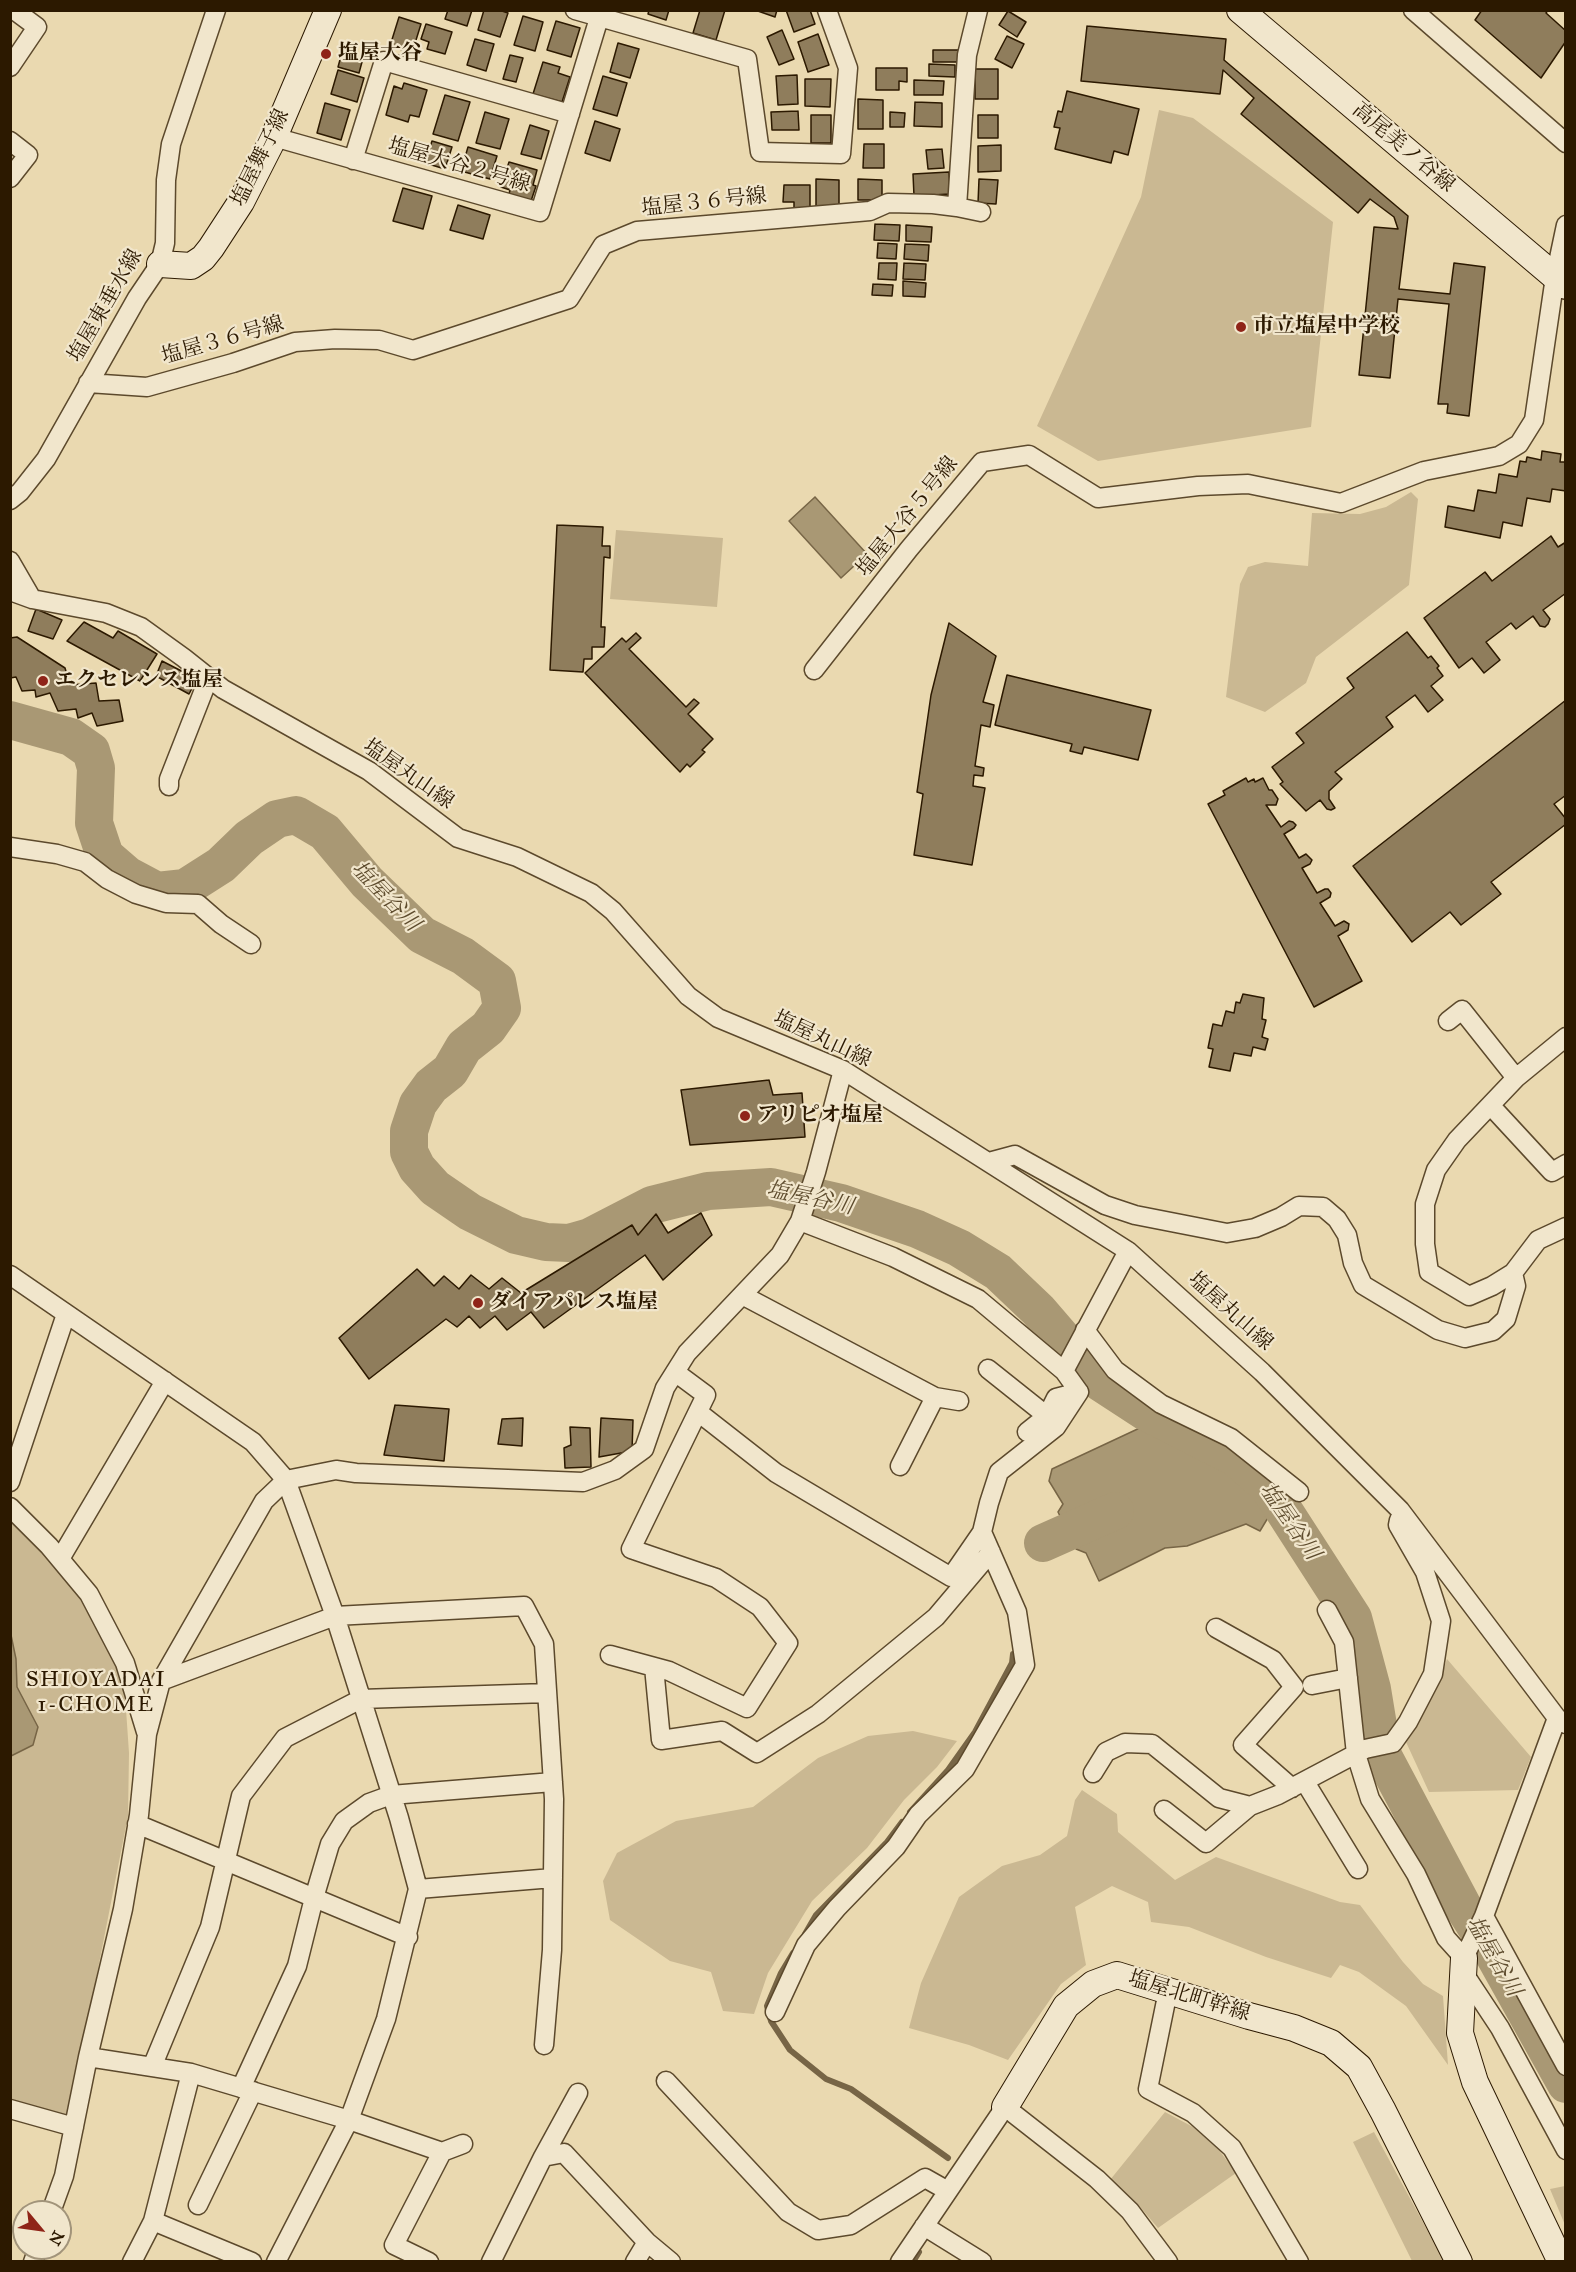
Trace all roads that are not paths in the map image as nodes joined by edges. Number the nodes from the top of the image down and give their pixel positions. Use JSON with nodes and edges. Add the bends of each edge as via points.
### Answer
{"nodes":[{"id":1,"x":14,"y":10,"type":"edge"},
{"id":2,"x":216,"y":10,"type":"edge"},
{"id":3,"x":328,"y":10,"type":"edge"},
{"id":4,"x":575,"y":10,"type":"edge"},
{"id":5,"x":827,"y":10,"type":"edge"},
{"id":6,"x":978,"y":10,"type":"edge"},
{"id":7,"x":1240,"y":10,"type":"edge"},
{"id":8,"x":1413,"y":10,"type":"edge"},
{"id":9,"x":599,"y":18,"type":"junction"},
{"id":10,"x":10,"y":67,"type":"edge"},
{"id":11,"x":570,"y":114,"type":"junction"},
{"id":12,"x":274,"y":137,"type":"junction"},
{"id":13,"x":10,"y":141,"type":"edge"},
{"id":14,"x":1566,"y":142,"type":"edge"},
{"id":15,"x":353,"y":160,"type":"junction"},
{"id":16,"x":10,"y":178,"type":"edge"},
{"id":17,"x":957,"y":207,"type":"junction"},
{"id":18,"x":981,"y":212,"type":"dead end"},
{"id":19,"x":1566,"y":225,"type":"edge"},
{"id":20,"x":160,"y":264,"type":"junction"},
{"id":21,"x":1560,"y":282,"type":"edge"},
{"id":22,"x":88,"y":383,"type":"junction"},
{"id":23,"x":10,"y":500,"type":"edge"},
{"id":24,"x":10,"y":561,"type":"edge"},
{"id":25,"x":10,"y":591,"type":"edge"},
{"id":26,"x":32,"y":599,"type":"junction"},
{"id":27,"x":814,"y":670,"type":"dead end"},
{"id":28,"x":209,"y":677,"type":"junction"},
{"id":29,"x":169,"y":786,"type":"dead end"},
{"id":30,"x":10,"y":847,"type":"edge"},
{"id":31,"x":251,"y":944,"type":"dead end"},
{"id":32,"x":1448,"y":1021,"type":"dead end"},
{"id":33,"x":1566,"y":1037,"type":"edge"},
{"id":34,"x":843,"y":1070,"type":"junction"},
{"id":35,"x":1516,"y":1078,"type":"junction"},
{"id":36,"x":1491,"y":1106,"type":"junction"},
{"id":37,"x":989,"y":1162,"type":"junction"},
{"id":38,"x":1566,"y":1164,"type":"edge"},
{"id":39,"x":800,"y":1221,"type":"junction"},
{"id":40,"x":1566,"y":1227,"type":"edge"},
{"id":41,"x":1128,"y":1251,"type":"junction"},
{"id":42,"x":1513,"y":1273,"type":"junction"},
{"id":43,"x":10,"y":1275,"type":"edge"},
{"id":44,"x":742,"y":1295,"type":"junction"},
{"id":45,"x":66,"y":1314,"type":"junction"},
{"id":46,"x":1086,"y":1330,"type":"junction"},
{"id":47,"x":1067,"y":1364,"type":"junction"},
{"id":48,"x":988,"y":1369,"type":"dead end"},
{"id":49,"x":675,"y":1372,"type":"junction"},
{"id":50,"x":165,"y":1382,"type":"junction"},
{"id":51,"x":1079,"y":1392,"type":"junction"},
{"id":52,"x":935,"y":1397,"type":"junction"},
{"id":53,"x":959,"y":1401,"type":"dead end"},
{"id":54,"x":698,"y":1412,"type":"junction"},
{"id":55,"x":1047,"y":1416,"type":"junction"},
{"id":56,"x":1026,"y":1432,"type":"dead end"},
{"id":57,"x":900,"y":1466,"type":"dead end"},
{"id":58,"x":286,"y":1480,"type":"junction"},
{"id":59,"x":10,"y":1482,"type":"edge"},
{"id":60,"x":1299,"y":1492,"type":"dead end"},
{"id":61,"x":10,"y":1507,"type":"edge"},
{"id":62,"x":1400,"y":1510,"type":"junction"},
{"id":63,"x":982,"y":1532,"type":"junction"},
{"id":64,"x":991,"y":1552,"type":"junction"},
{"id":65,"x":60,"y":1559,"type":"junction"},
{"id":66,"x":1327,"y":1610,"type":"dead end"},
{"id":67,"x":335,"y":1616,"type":"junction"},
{"id":68,"x":1216,"y":1628,"type":"dead end"},
{"id":69,"x":610,"y":1654,"type":"dead end"},
{"id":70,"x":654,"y":1666,"type":"junction"},
{"id":71,"x":1348,"y":1678,"type":"junction"},
{"id":72,"x":161,"y":1681,"type":"junction"},
{"id":73,"x":1312,"y":1685,"type":"dead end"},
{"id":74,"x":547,"y":1693,"type":"junction"},
{"id":75,"x":362,"y":1699,"type":"junction"},
{"id":76,"x":1562,"y":1721,"type":"edge"},
{"id":77,"x":147,"y":1734,"type":"junction"},
{"id":78,"x":1361,"y":1752,"type":"junction"},
{"id":79,"x":1093,"y":1773,"type":"dead end"},
{"id":80,"x":553,"y":1782,"type":"junction"},
{"id":81,"x":1299,"y":1785,"type":"junction"},
{"id":82,"x":392,"y":1795,"type":"junction"},
{"id":83,"x":1250,"y":1806,"type":"junction"},
{"id":84,"x":1164,"y":1810,"type":"dead end"},
{"id":85,"x":137,"y":1824,"type":"junction"},
{"id":86,"x":226,"y":1861,"type":"junction"},
{"id":87,"x":1358,"y":1869,"type":"dead end"},
{"id":88,"x":553,"y":1878,"type":"junction"},
{"id":89,"x":418,"y":1889,"type":"junction"},
{"id":90,"x":314,"y":1898,"type":"junction"},
{"id":91,"x":1484,"y":1916,"type":"junction"},
{"id":92,"x":408,"y":1936,"type":"junction"},
{"id":93,"x":1463,"y":1965,"type":"junction"},
{"id":94,"x":1168,"y":1991,"type":"junction"},
{"id":95,"x":775,"y":2012,"type":"dead end"},
{"id":96,"x":544,"y":2044,"type":"dead end"},
{"id":97,"x":88,"y":2057,"type":"junction"},
{"id":98,"x":1566,"y":2066,"type":"edge"},
{"id":99,"x":152,"y":2067,"type":"junction"},
{"id":100,"x":191,"y":2073,"type":"junction"},
{"id":101,"x":666,"y":2080,"type":"dead end"},
{"id":102,"x":247,"y":2090,"type":"junction"},
{"id":103,"x":578,"y":2094,"type":"dead end"},
{"id":104,"x":1005,"y":2107,"type":"junction"},
{"id":105,"x":10,"y":2109,"type":"edge"},
{"id":106,"x":349,"y":2120,"type":"junction"},
{"id":107,"x":74,"y":2127,"type":"junction"},
{"id":108,"x":463,"y":2144,"type":"dead end"},
{"id":109,"x":1566,"y":2150,"type":"edge"},
{"id":110,"x":442,"y":2152,"type":"junction"},
{"id":111,"x":543,"y":2157,"type":"junction"},
{"id":112,"x":948,"y":2191,"type":"junction"},
{"id":113,"x":55,"y":2200,"type":"edge"},
{"id":114,"x":198,"y":2205,"type":"dead end"},
{"id":115,"x":153,"y":2221,"type":"junction"},
{"id":116,"x":924,"y":2226,"type":"junction"},
{"id":117,"x":647,"y":2242,"type":"junction"},
{"id":118,"x":132,"y":2262,"type":"edge"},
{"id":119,"x":252,"y":2262,"type":"edge"},
{"id":120,"x":276,"y":2262,"type":"edge"},
{"id":121,"x":429,"y":2262,"type":"edge"},
{"id":122,"x":491,"y":2262,"type":"edge"},
{"id":123,"x":635,"y":2262,"type":"edge"},
{"id":124,"x":671,"y":2262,"type":"edge"},
{"id":125,"x":900,"y":2262,"type":"edge"},
{"id":126,"x":982,"y":2262,"type":"edge"},
{"id":127,"x":1168,"y":2262,"type":"edge"},
{"id":128,"x":1299,"y":2262,"type":"edge"},
{"id":129,"x":1459,"y":2262,"type":"edge"},
{"id":130,"x":1561,"y":2262,"type":"edge"}],
"edges":[{"from":1,"to":10,"type":"street","via":[[37,27]]},
{"from":2,"to":20,"type":"street","name":"塩屋東垂水線","via":[[171,144],[165,243]]},
{"from":3,"to":12,"type":"street","name":"塩屋舞子線"},
{"from":4,"to":9,"type":"street"},
{"from":5,"to":9,"type":"street","via":[[848,68],[841,154],[760,152],[747,59]]},
{"from":6,"to":17,"type":"street","via":[[968,55]]},
{"from":7,"to":21,"type":"street","name":"高尾美ノ谷線"},
{"from":8,"to":14,"type":"street"},
{"from":9,"to":11,"type":"street","name":"塩屋大谷２号線"},
{"from":11,"to":15,"type":"street","name":"塩屋大谷２号線","via":[[540,212]]},
{"from":11,"to":15,"type":"street","via":[[384,61]]},
{"from":12,"to":15,"type":"street","name":"塩屋大谷２号線"},
{"from":12,"to":20,"type":"street","name":"塩屋舞子線","via":[[241,202],[203,258],[191,266]]},
{"from":13,"to":16,"type":"street","via":[[28,155]]},
{"from":17,"to":18,"type":"street","name":"塩屋３６号線"},
{"from":17,"to":22,"type":"street","name":"塩屋３６号線","via":[[888,203],[870,211],[637,231],[603,244],[569,299],[413,350],[379,340],[295,342],[147,387]]},
{"from":19,"to":21,"type":"street","name":"塩屋大谷５号線"},
{"from":20,"to":22,"type":"street","name":"塩屋東垂水線"},
{"from":21,"to":27,"type":"street","name":"塩屋大谷５号線","via":[[1534,420],[1519,444],[1499,456],[1424,471],[1341,503],[1248,484],[1098,498],[1029,455],[982,462]]},
{"from":22,"to":23,"type":"street","name":"塩屋東垂水線","via":[[46,459]]},
{"from":24,"to":26,"type":"street"},
{"from":25,"to":26,"type":"street","name":"塩屋丸山線"},
{"from":26,"to":28,"type":"street","name":"塩屋丸山線","via":[[106,613],[141,627]]},
{"from":28,"to":29,"type":"street"},
{"from":28,"to":34,"type":"street","name":"塩屋丸山線","via":[[267,715],[369,771],[458,837],[517,857],[591,893],[613,911],[688,996],[718,1018]]},
{"from":30,"to":31,"type":"street","via":[[85,862],[136,894],[166,903],[198,904]]},
{"from":32,"to":35,"type":"street","via":[[1462,1010]]},
{"from":33,"to":35,"type":"street"},
{"from":34,"to":37,"type":"street","name":"塩屋丸山線"},
{"from":34,"to":39,"type":"street"},
{"from":35,"to":36,"type":"street"},
{"from":36,"to":38,"type":"street","via":[[1552,1172]]},
{"from":36,"to":42,"type":"street","via":[[1457,1140],[1436,1170],[1425,1204],[1425,1244],[1429,1272],[1469,1296]]},
{"from":37,"to":41,"type":"street","name":"塩屋丸山線"},
{"from":37,"to":42,"type":"street","via":[[1015,1155],[1105,1205],[1135,1215],[1227,1233],[1255,1228],[1299,1206],[1323,1207],[1347,1235],[1363,1285],[1438,1330],[1465,1338],[1492,1331],[1506,1319],[1516,1286]]},
{"from":39,"to":44,"type":"street","via":[[780,1255]]},
{"from":39,"to":47,"type":"street","via":[[893,1257],[978,1299]]},
{"from":40,"to":42,"type":"street","via":[[1538,1240]]},
{"from":41,"to":46,"type":"street"},
{"from":41,"to":62,"type":"street","name":"塩屋丸山線","via":[[1262,1372]]},
{"from":43,"to":45,"type":"street"},
{"from":44,"to":49,"type":"street","via":[[687,1353]]},
{"from":44,"to":52,"type":"street"},
{"from":45,"to":50,"type":"street"},
{"from":45,"to":59,"type":"street"},
{"from":46,"to":47,"type":"street"},
{"from":46,"to":60,"type":"street","via":[[1115,1370],[1161,1404],[1231,1438]]},
{"from":47,"to":51,"type":"street"},
{"from":48,"to":55,"type":"street"},
{"from":49,"to":54,"type":"street","via":[[706,1395]]},
{"from":49,"to":58,"type":"street","via":[[665,1388],[644,1449],[615,1470],[583,1482],[336,1470]]},
{"from":50,"to":58,"type":"street","via":[[253,1442]]},
{"from":50,"to":65,"type":"street"},
{"from":51,"to":55,"type":"street","via":[[1056,1398]]},
{"from":51,"to":63,"type":"street","via":[[1056,1426],[999,1472]]},
{"from":52,"to":53,"type":"street"},
{"from":52,"to":57,"type":"street"},
{"from":54,"to":63,"type":"street","via":[[776,1473],[951,1577]]},
{"from":54,"to":70,"type":"street","via":[[632,1549],[716,1578],[760,1606],[788,1643],[747,1708]]},
{"from":55,"to":56,"type":"street"},
{"from":58,"to":67,"type":"street"},
{"from":58,"to":72,"type":"street","via":[[264,1501]]},
{"from":61,"to":65,"type":"street"},
{"from":62,"to":76,"type":"street","name":"塩屋丸山線"},
{"from":62,"to":78,"type":"street","via":[[1398,1525],[1425,1572],[1441,1621],[1433,1674],[1393,1743]]},
{"from":63,"to":64,"type":"street"},
{"from":64,"to":70,"type":"street","via":[[936,1617],[818,1714],[757,1753],[722,1731],[662,1740]]},
{"from":64,"to":95,"type":"street","via":[[1017,1612],[1025,1665],[965,1769],[918,1815],[896,1847],[806,1945]]},
{"from":65,"to":77,"type":"street","via":[[89,1594],[125,1662]]},
{"from":66,"to":71,"type":"street","via":[[1344,1641]]},
{"from":67,"to":72,"type":"street"},
{"from":67,"to":74,"type":"street","via":[[524,1606],[544,1644]]},
{"from":67,"to":75,"type":"street"},
{"from":68,"to":81,"type":"street","via":[[1274,1660],[1294,1687],[1243,1745]]},
{"from":69,"to":70,"type":"street"},
{"from":71,"to":73,"type":"street"},
{"from":71,"to":78,"type":"street"},
{"from":72,"to":77,"type":"street"},
{"from":74,"to":75,"type":"street"},
{"from":74,"to":80,"type":"street"},
{"from":75,"to":82,"type":"street"},
{"from":75,"to":86,"type":"street","via":[[285,1738],[241,1796]]},
{"from":76,"to":91,"type":"street"},
{"from":77,"to":85,"type":"street"},
{"from":78,"to":81,"type":"street"},
{"from":78,"to":93,"type":"street","via":[[1370,1798],[1416,1874]]},
{"from":79,"to":83,"type":"street","via":[[1106,1752],[1125,1743],[1152,1743],[1219,1798]]},
{"from":80,"to":82,"type":"street"},
{"from":80,"to":88,"type":"street"},
{"from":81,"to":83,"type":"street"},
{"from":81,"to":87,"type":"street"},
{"from":82,"to":89,"type":"street"},
{"from":82,"to":90,"type":"street","via":[[369,1803],[344,1821],[330,1844]]},
{"from":83,"to":84,"type":"street","via":[[1206,1843]]},
{"from":85,"to":86,"type":"street"},
{"from":85,"to":97,"type":"street","via":[[120,1920]]},
{"from":86,"to":90,"type":"street"},
{"from":86,"to":99,"type":"street","via":[[210,1927]]},
{"from":88,"to":89,"type":"street"},
{"from":88,"to":96,"type":"street"},
{"from":89,"to":92,"type":"street"},
{"from":90,"to":92,"type":"street"},
{"from":90,"to":102,"type":"street","via":[[297,1966]]},
{"from":91,"to":93,"type":"street"},
{"from":91,"to":98,"type":"street"},
{"from":92,"to":106,"type":"street","via":[[386,2019]]},
{"from":93,"to":109,"type":"street"},
{"from":93,"to":130,"type":"street","via":[[1460,2033],[1475,2082]]},
{"from":94,"to":104,"type":"street","name":"塩屋北町幹線","via":[[1117,1975],[1093,1984],[1066,2006]]},
{"from":94,"to":128,"type":"street","via":[[1148,2089],[1193,2113],[1232,2148]]},
{"from":94,"to":129,"type":"street","name":"塩屋北町幹線","via":[[1294,2028],[1331,2043],[1359,2067]]},
{"from":97,"to":99,"type":"street"},
{"from":97,"to":107,"type":"street"},
{"from":99,"to":100,"type":"street"},
{"from":100,"to":102,"type":"street"},
{"from":100,"to":115,"type":"street"},
{"from":101,"to":112,"type":"street","via":[[788,2212],[818,2230],[851,2224],[925,2178]]},
{"from":102,"to":106,"type":"street"},
{"from":102,"to":114,"type":"street"},
{"from":103,"to":111,"type":"street"},
{"from":104,"to":112,"type":"street","name":"塩屋北町幹線"},
{"from":104,"to":127,"type":"street","via":[[1097,2179],[1130,2211]]},
{"from":105,"to":107,"type":"street"},
{"from":106,"to":110,"type":"street"},
{"from":106,"to":120,"type":"street"},
{"from":107,"to":113,"type":"street"},
{"from":108,"to":110,"type":"street"},
{"from":110,"to":121,"type":"street","via":[[394,2244]]},
{"from":111,"to":117,"type":"street","via":[[564,2153]]},
{"from":111,"to":122,"type":"street"},
{"from":112,"to":116,"type":"street","name":"塩屋北町幹線"},
{"from":115,"to":118,"type":"street"},
{"from":115,"to":119,"type":"street"},
{"from":116,"to":125,"type":"street","name":"塩屋北町幹線"},
{"from":116,"to":126,"type":"street"},
{"from":117,"to":123,"type":"street"},
{"from":117,"to":124,"type":"street"}]}
